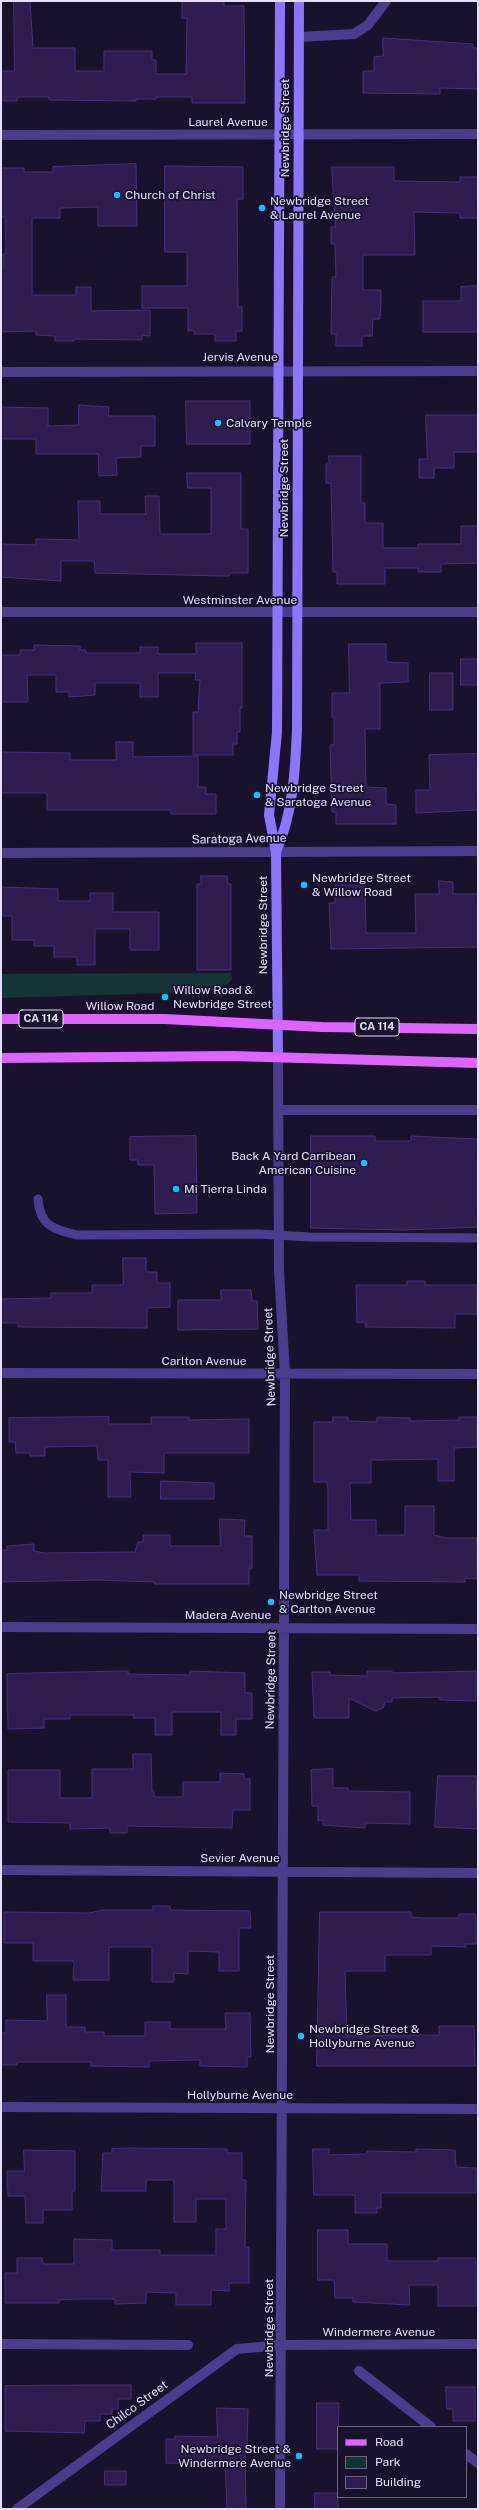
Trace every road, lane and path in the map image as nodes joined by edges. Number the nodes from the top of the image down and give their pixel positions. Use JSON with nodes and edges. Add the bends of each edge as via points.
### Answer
{"nodes":[{"id":1,"x":280,"y":1,"type":"edge"},
{"id":2,"x":299,"y":1,"type":"edge"},
{"id":3,"x":386,"y":1,"type":"edge"},
{"id":4,"x":299,"y":37,"type":"junction"},
{"id":5,"x":478,"y":134,"type":"edge"},
{"id":6,"x":1,"y":135,"type":"edge"},
{"id":7,"x":298,"y":135,"type":"junction"},
{"id":8,"x":280,"y":136,"type":"junction"},
{"id":9,"x":279,"y":370,"type":"junction"},
{"id":10,"x":298,"y":371,"type":"junction"},
{"id":11,"x":478,"y":371,"type":"edge"},
{"id":12,"x":1,"y":372,"type":"edge"},
{"id":13,"x":1,"y":612,"type":"edge"},
{"id":14,"x":478,"y":612,"type":"edge"},
{"id":15,"x":278,"y":613,"type":"junction"},
{"id":16,"x":297,"y":613,"type":"junction"},
{"id":17,"x":478,"y":851,"type":"edge"},
{"id":18,"x":276,"y":852,"type":"junction"},
{"id":19,"x":1,"y":853,"type":"edge"},
{"id":20,"x":1,"y":1018,"type":"edge"},
{"id":21,"x":277,"y":1023,"type":"junction"},
{"id":22,"x":478,"y":1029,"type":"edge"},
{"id":23,"x":278,"y":1057,"type":"junction"},
{"id":24,"x":1,"y":1058,"type":"edge"},
{"id":25,"x":478,"y":1063,"type":"edge"},
{"id":26,"x":279,"y":1110,"type":"junction"},
{"id":27,"x":478,"y":1110,"type":"edge"},
{"id":28,"x":38,"y":1199,"type":"dead end"},
{"id":29,"x":279,"y":1236,"type":"junction"},
{"id":30,"x":478,"y":1238,"type":"edge"},
{"id":31,"x":1,"y":1373,"type":"edge"},
{"id":32,"x":285,"y":1374,"type":"junction"},
{"id":33,"x":478,"y":1374,"type":"edge"},
{"id":34,"x":1,"y":1627,"type":"edge"},
{"id":35,"x":285,"y":1628,"type":"junction"},
{"id":36,"x":478,"y":1630,"type":"edge"},
{"id":37,"x":1,"y":1870,"type":"edge"},
{"id":38,"x":283,"y":1871,"type":"junction"},
{"id":39,"x":478,"y":1873,"type":"edge"},
{"id":40,"x":1,"y":2107,"type":"edge"},
{"id":41,"x":283,"y":2108,"type":"junction"},
{"id":42,"x":478,"y":2109,"type":"edge"},
{"id":43,"x":1,"y":2344,"type":"edge"},
{"id":44,"x":478,"y":2344,"type":"edge"},
{"id":45,"x":188,"y":2345,"type":"dead end"},
{"id":46,"x":281,"y":2345,"type":"junction"},
{"id":47,"x":358,"y":2371,"type":"dead end"},
{"id":48,"x":430,"y":2426,"type":"edge"},
{"id":49,"x":467,"y":2455,"type":"edge"},
{"id":50,"x":478,"y":2463,"type":"edge"},
{"id":51,"x":17,"y":2509,"type":"edge"},
{"id":52,"x":280,"y":2509,"type":"edge"}],
"edges":[{"from":1,"to":8,"type":"main road","name":"Newbridge Street"},
{"from":2,"to":4,"type":"main road","name":"Newbridge Street"},
{"from":3,"to":4,"type":"street","via":[[368,25],[354,34]]},
{"from":4,"to":7,"type":"main road","name":"Newbridge Street"},
{"from":5,"to":7,"type":"street","name":"Laurel Avenue"},
{"from":6,"to":8,"type":"street","name":"Laurel Avenue"},
{"from":7,"to":8,"type":"street","name":"Laurel Avenue"},
{"from":7,"to":10,"type":"main road","name":"Newbridge Street"},
{"from":8,"to":9,"type":"main road","name":"Newbridge Street"},
{"from":9,"to":10,"type":"street","name":"Jervis Avenue"},
{"from":9,"to":12,"type":"street","name":"Jervis Avenue"},
{"from":9,"to":15,"type":"main road","name":"Newbridge Street"},
{"from":10,"to":11,"type":"street","name":"Jervis Avenue"},
{"from":10,"to":16,"type":"main road","name":"Newbridge Street"},
{"from":13,"to":15,"type":"street","name":"Westminster Avenue"},
{"from":14,"to":16,"type":"street","name":"Westminster Avenue"},
{"from":15,"to":16,"type":"street","name":"Westminster Avenue"},
{"from":15,"to":18,"type":"main road","name":"Newbridge Street","via":[[277,732],[269,815]]},
{"from":16,"to":18,"type":"main road","name":"Newbridge Street","via":[[296,761],[287,828]]},
{"from":17,"to":18,"type":"street","name":"Saratoga Avenue"},
{"from":18,"to":19,"type":"street","name":"Saratoga Avenue"},
{"from":18,"to":21,"type":"main road","name":"Newbridge Street"},
{"from":20,"to":21,"type":"main road","name":"Willow Road","number":"CA 114"},
{"from":21,"to":22,"type":"main road","name":"Willow Road","number":"CA 114","via":[[322,1027]]},
{"from":21,"to":23,"type":"main road","name":"Newbridge Street"},
{"from":23,"to":24,"type":"main road"},
{"from":23,"to":25,"type":"main road"},
{"from":23,"to":26,"type":"street","name":"Newbridge Street"},
{"from":26,"to":27,"type":"street"},
{"from":26,"to":29,"type":"street","name":"Newbridge Street"},
{"from":28,"to":29,"type":"lane","via":[[39,1212],[45,1221],[57,1230],[77,1235]]},
{"from":29,"to":30,"type":"lane"},
{"from":29,"to":32,"type":"street","name":"Newbridge Street"},
{"from":31,"to":32,"type":"street","name":"Carlton Avenue"},
{"from":32,"to":33,"type":"street","name":"Carlton Avenue"},
{"from":32,"to":35,"type":"street","name":"Newbridge Street"},
{"from":34,"to":35,"type":"street","name":"Madera Avenue"},
{"from":35,"to":36,"type":"street","name":"Madera Avenue"},
{"from":35,"to":38,"type":"street","name":"Newbridge Street"},
{"from":37,"to":38,"type":"street","name":"Sevier Avenue"},
{"from":38,"to":39,"type":"street","name":"Sevier Avenue"},
{"from":38,"to":41,"type":"street","name":"Newbridge Street"},
{"from":40,"to":41,"type":"street","name":"Hollyburne Avenue"},
{"from":41,"to":42,"type":"street","name":"Hollyburne Avenue"},
{"from":41,"to":46,"type":"street","name":"Newbridge Street"},
{"from":43,"to":45,"type":"street"},
{"from":44,"to":46,"type":"street","name":"Windermere Avenue"},
{"from":46,"to":51,"type":"street","name":"Chilco Street","via":[[237,2349]]},
{"from":46,"to":52,"type":"street","name":"Newbridge Street"},
{"from":47,"to":48,"type":"street"},
{"from":49,"to":50,"type":"street"}]}
